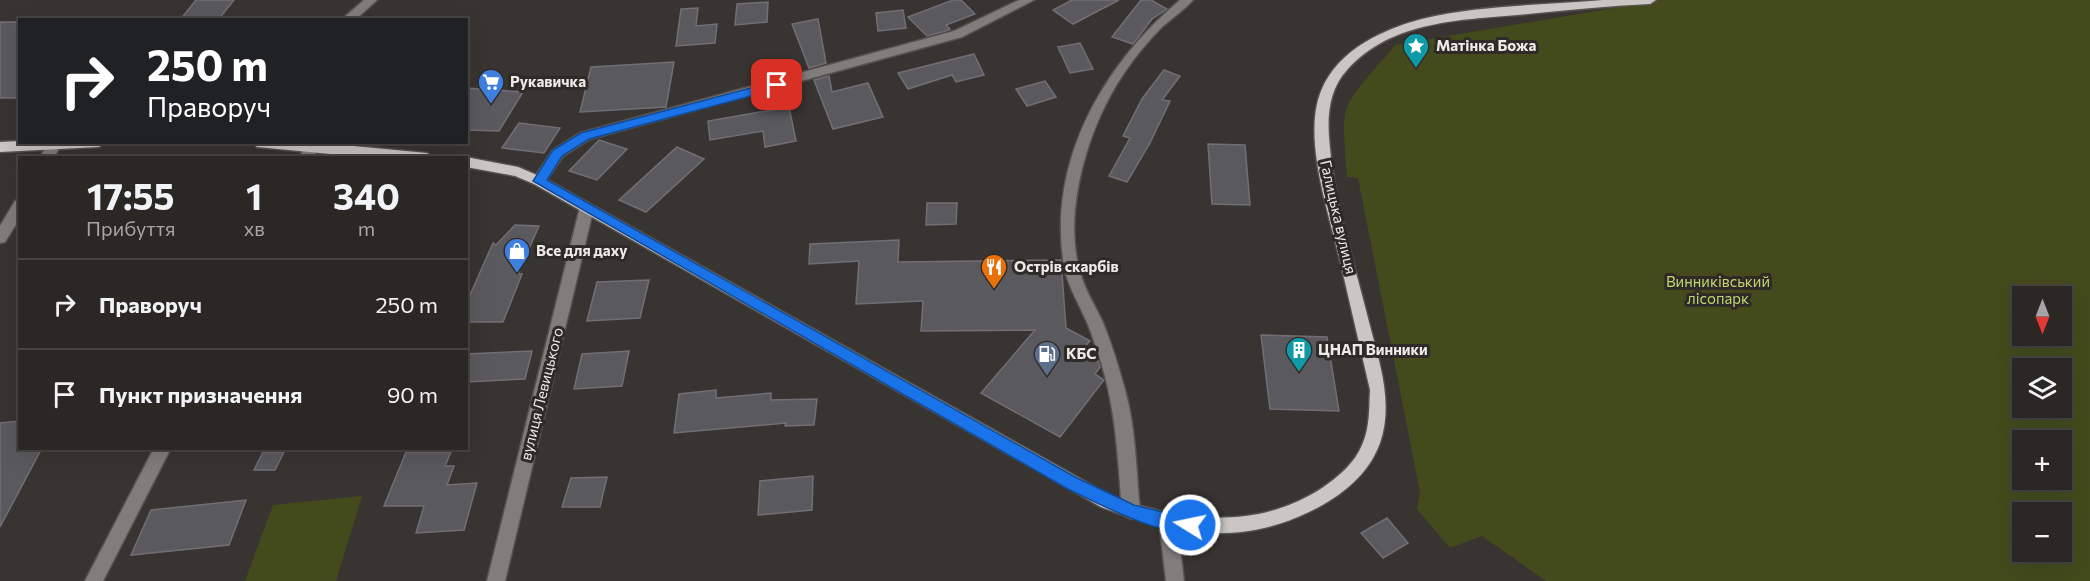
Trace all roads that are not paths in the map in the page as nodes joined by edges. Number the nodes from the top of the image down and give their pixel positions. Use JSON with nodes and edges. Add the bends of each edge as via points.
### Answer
{"nodes":[{"id":1,"x":371,"y":0,"type":"edge"},
{"id":2,"x":1028,"y":0,"type":"edge"},
{"id":3,"x":1645,"y":0,"type":"edge"},
{"id":4,"x":1186,"y":1,"type":"edge"},
{"id":5,"x":349,"y":18,"type":"edge"},
{"id":6,"x":54,"y":144,"type":"joint"},
{"id":7,"x":267,"y":144,"type":"edge"},
{"id":8,"x":0,"y":147,"type":"edge"},
{"id":9,"x":308,"y":152,"type":"edge"},
{"id":10,"x":48,"y":156,"type":"edge"},
{"id":11,"x":387,"y":156,"type":"edge"},
{"id":12,"x":468,"y":162,"type":"edge"},
{"id":13,"x":539,"y":181,"type":"junction"},
{"id":14,"x":587,"y":207,"type":"junction"},
{"id":15,"x":18,"y":208,"type":"edge"},
{"id":16,"x":0,"y":238,"type":"edge"},
{"id":17,"x":162,"y":450,"type":"edge"},
{"id":18,"x":1131,"y":511,"type":"junction"},
{"id":19,"x":1168,"y":522,"type":"junction"},
{"id":20,"x":94,"y":581,"type":"edge"},
{"id":21,"x":496,"y":581,"type":"edge"},
{"id":22,"x":1175,"y":581,"type":"edge"}],
"edges":[{"from":1,"to":5,"type":"street"},
{"from":2,"to":13,"type":"street","via":[[958,34],[585,136],[558,153]]},
{"from":3,"to":19,"type":"main road","name":"Галицька вулиця","via":[[1482,14],[1415,25],[1372,44],[1341,71],[1327,90],[1322,135],[1325,169],[1378,390],[1370,449],[1349,478],[1292,513],[1250,525],[1213,528]]},
{"from":4,"to":18,"type":"street","via":[[1143,39],[1093,113],[1069,194],[1071,268],[1098,329],[1122,412]]},
{"from":6,"to":8,"type":"main road"},
{"from":6,"to":10,"type":"street"},
{"from":7,"to":9,"type":"main road"},
{"from":9,"to":11,"type":"main road"},
{"from":12,"to":13,"type":"main road","name":"Галицька вулиця","via":[[518,172]]},
{"from":13,"to":14,"type":"main road","name":"Галицька вулиця"},
{"from":14,"to":18,"type":"main road","name":"Галицька вулиця","via":[[1071,483]]},
{"from":14,"to":21,"type":"street","name":"вулиця Левицького"},
{"from":15,"to":16,"type":"street"},
{"from":17,"to":20,"type":"street"},
{"from":18,"to":19,"type":"main road","name":"Галицька вулиця"},
{"from":19,"to":22,"type":"street"}]}
